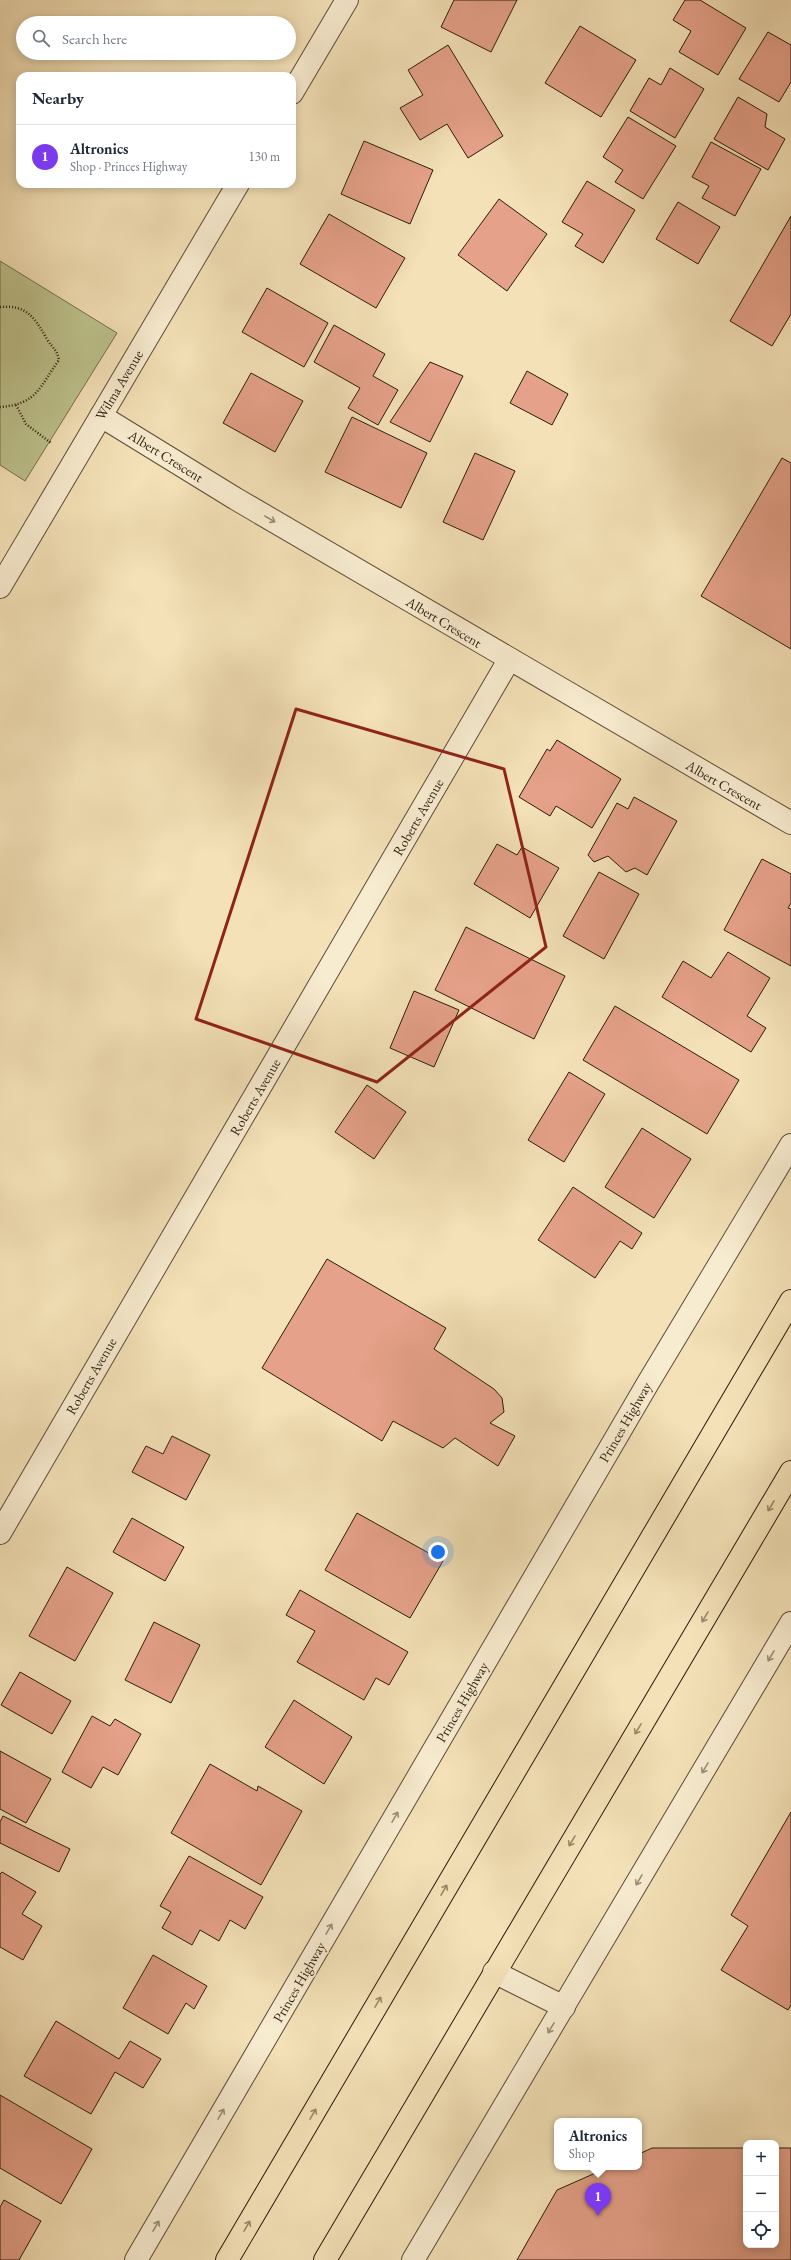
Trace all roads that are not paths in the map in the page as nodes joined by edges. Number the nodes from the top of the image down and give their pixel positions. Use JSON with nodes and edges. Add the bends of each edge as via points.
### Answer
{"nodes":[{"id":1,"x":347,"y":0,"type":"edge"},
{"id":2,"x":296,"y":86,"type":"edge"},
{"id":3,"x":236,"y":188,"type":"edge"},
{"id":4,"x":101,"y":416,"type":"junction"},
{"id":5,"x":0,"y":587,"type":"edge"},
{"id":6,"x":509,"y":660,"type":"junction"},
{"id":7,"x":791,"y":823,"type":"edge"},
{"id":8,"x":791,"y":1145,"type":"edge"},
{"id":9,"x":791,"y":1301,"type":"edge"},
{"id":10,"x":791,"y":1472,"type":"edge"},
{"id":11,"x":0,"y":1533,"type":"edge"},
{"id":12,"x":791,"y":1622,"type":"edge"},
{"id":13,"x":494,"y":1972,"type":"junction"},
{"id":14,"x":564,"y":2007,"type":"junction"},
{"id":15,"x":136,"y":2260,"type":"edge"},
{"id":16,"x":227,"y":2260,"type":"edge"},
{"id":17,"x":325,"y":2260,"type":"edge"},
{"id":18,"x":413,"y":2260,"type":"edge"}],
"edges":[{"from":1,"to":2,"type":"street"},
{"from":3,"to":4,"type":"street","name":"Wilma Avenue"},
{"from":4,"to":5,"type":"street","name":"Wilma Avenue"},
{"from":4,"to":6,"type":"street","name":"Albert Crescent","one_way":true},
{"from":6,"to":7,"type":"street","name":"Albert Crescent"},
{"from":6,"to":11,"type":"street","name":"Roberts Avenue"},
{"from":15,"to":8,"type":"street","name":"Princes Highway","one_way":true,"via":[[648,1383]]},
{"from":16,"to":9,"type":"highway","one_way":true},
{"from":10,"to":13,"type":"highway","one_way":true},
{"from":12,"to":14,"type":"street","one_way":true},
{"from":13,"to":14,"type":"street"},
{"from":13,"to":17,"type":"highway"},
{"from":14,"to":18,"type":"street","one_way":true}]}
